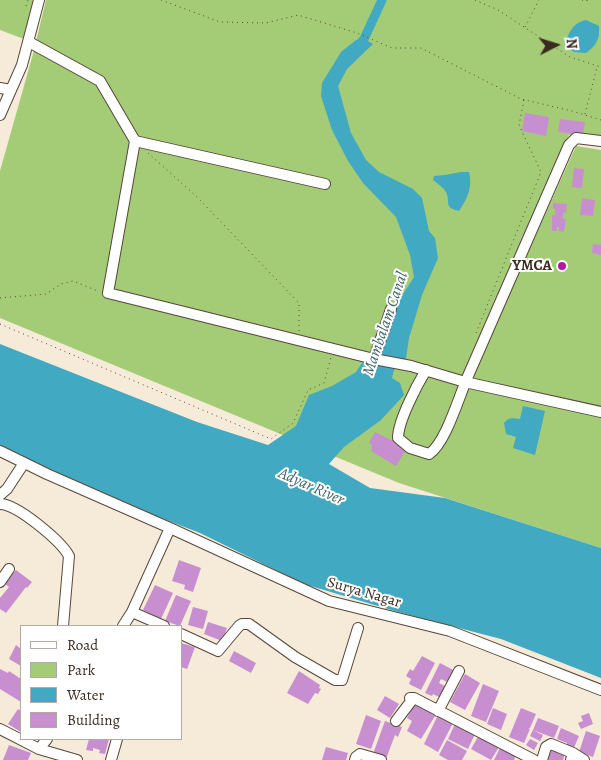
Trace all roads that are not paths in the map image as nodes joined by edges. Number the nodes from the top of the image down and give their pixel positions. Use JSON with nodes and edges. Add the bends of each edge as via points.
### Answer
{"nodes":[{"id":1,"x":39,"y":0,"type":"edge"},
{"id":2,"x":29,"y":42,"type":"junction"},
{"id":3,"x":0,"y":88,"type":"edge"},
{"id":4,"x":11,"y":90,"type":"junction"},
{"id":5,"x":0,"y":115,"type":"edge"},
{"id":6,"x":135,"y":141,"type":"junction"},
{"id":7,"x":601,"y":141,"type":"edge"},
{"id":8,"x":325,"y":184,"type":"dead end"},
{"id":9,"x":391,"y":309,"type":"dead end"},
{"id":10,"x":374,"y":359,"type":"junction"},
{"id":11,"x":426,"y":370,"type":"junction"},
{"id":12,"x":465,"y":382,"type":"junction"},
{"id":13,"x":601,"y":412,"type":"edge"},
{"id":14,"x":0,"y":451,"type":"edge"},
{"id":15,"x":24,"y":463,"type":"junction"},
{"id":16,"x":0,"y":495,"type":"edge"},
{"id":17,"x":0,"y":504,"type":"edge"},
{"id":18,"x":170,"y":528,"type":"junction"},
{"id":19,"x":9,"y":570,"type":"dead end"},
{"id":20,"x":0,"y":582,"type":"edge"},
{"id":21,"x":132,"y":612,"type":"junction"},
{"id":22,"x":63,"y":625,"type":"edge"},
{"id":23,"x":124,"y":625,"type":"edge"},
{"id":24,"x":162,"y":625,"type":"edge"},
{"id":25,"x":358,"y":628,"type":"dead end"},
{"id":26,"x":182,"y":634,"type":"edge"},
{"id":27,"x":459,"y":672,"type":"dead end"},
{"id":28,"x":601,"y":690,"type":"edge"},
{"id":29,"x":438,"y":711,"type":"junction"},
{"id":30,"x":396,"y":721,"type":"dead end"},
{"id":31,"x":0,"y":730,"type":"edge"},
{"id":32,"x":20,"y":739,"type":"edge"},
{"id":33,"x":22,"y":740,"type":"edge"},
{"id":34,"x":45,"y":740,"type":"edge"},
{"id":35,"x":118,"y":740,"type":"edge"},
{"id":36,"x":39,"y":748,"type":"junction"},
{"id":37,"x":572,"y":757,"type":"edge"},
{"id":38,"x":77,"y":760,"type":"edge"},
{"id":39,"x":111,"y":760,"type":"edge"},
{"id":40,"x":355,"y":760,"type":"edge"},
{"id":41,"x":381,"y":760,"type":"edge"},
{"id":42,"x":534,"y":760,"type":"edge"},
{"id":43,"x":542,"y":760,"type":"edge"},
{"id":44,"x":584,"y":760,"type":"edge"}],
"edges":[{"from":1,"to":2,"type":"street"},
{"from":2,"to":4,"type":"street"},
{"from":2,"to":6,"type":"street","via":[[100,81]]},
{"from":3,"to":4,"type":"street"},
{"from":4,"to":5,"type":"street"},
{"from":6,"to":8,"type":"street"},
{"from":6,"to":10,"type":"street","via":[[108,293]]},
{"from":7,"to":12,"type":"street","via":[[576,138],[569,145]]},
{"from":9,"to":10,"type":"street"},
{"from":10,"to":11,"type":"street"},
{"from":11,"to":12,"type":"street"},
{"from":11,"to":12,"type":"street","via":[[400,426],[398,438],[410,448],[429,454],[435,451],[441,440]]},
{"from":12,"to":13,"type":"street"},
{"from":14,"to":15,"type":"street","name":"Surya Nagar"},
{"from":15,"to":16,"type":"street"},
{"from":15,"to":18,"type":"street","name":"Surya Nagar"},
{"from":17,"to":22,"type":"street","via":[[9,505],[37,524],[66,550],[69,556]]},
{"from":18,"to":21,"type":"street"},
{"from":18,"to":28,"type":"street","name":"Surya Nagar","via":[[329,601],[450,631]]},
{"from":19,"to":20,"type":"street"},
{"from":21,"to":23,"type":"street"},
{"from":21,"to":24,"type":"street"},
{"from":25,"to":26,"type":"street","via":[[342,680],[335,680],[295,657],[249,624],[239,626],[218,651]]},
{"from":27,"to":29,"type":"street"},
{"from":29,"to":30,"type":"street","via":[[410,698],[412,700]]},
{"from":29,"to":42,"type":"street"},
{"from":31,"to":32,"type":"street"},
{"from":33,"to":36,"type":"street"},
{"from":34,"to":36,"type":"street"},
{"from":35,"to":39,"type":"street"},
{"from":36,"to":38,"type":"street"},
{"from":37,"to":43,"type":"street","via":[[552,744],[546,747]]},
{"from":37,"to":44,"type":"street"},
{"from":40,"to":41,"type":"street","via":[[360,754]]}]}
